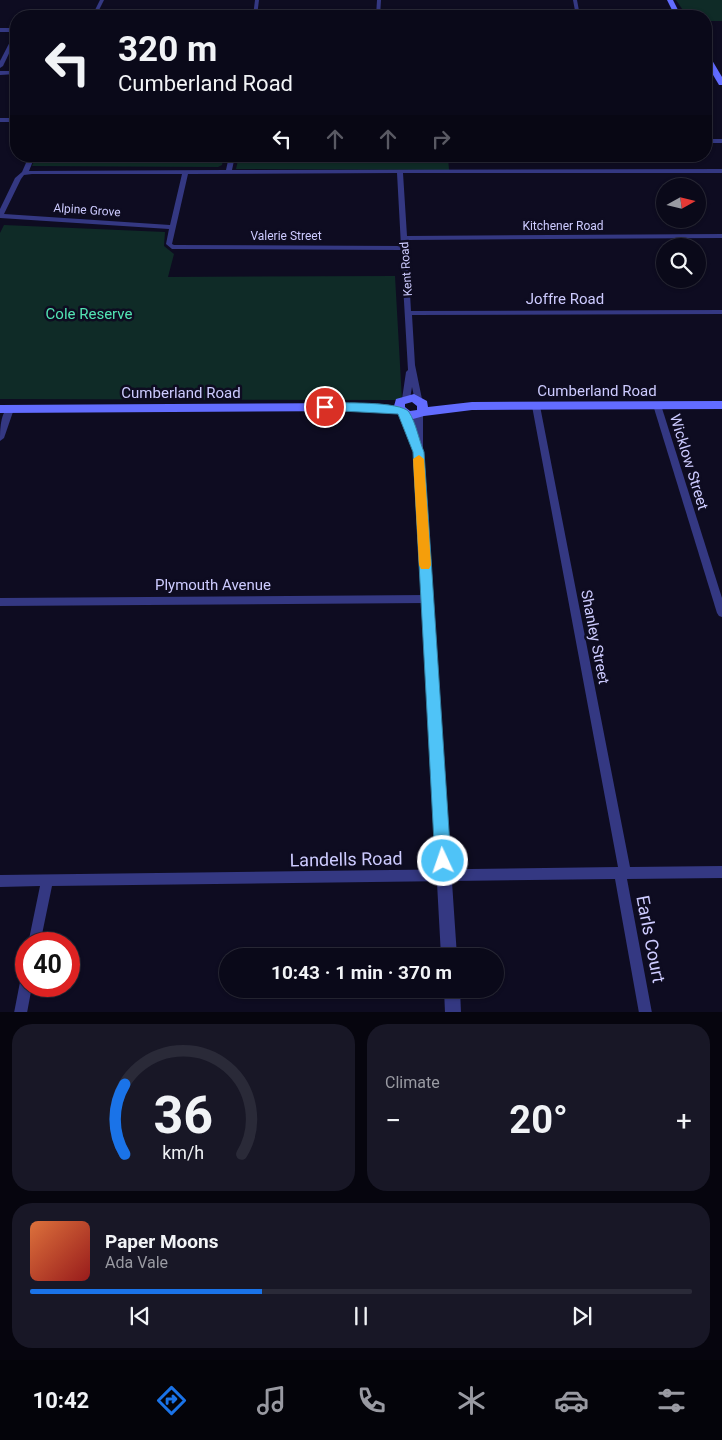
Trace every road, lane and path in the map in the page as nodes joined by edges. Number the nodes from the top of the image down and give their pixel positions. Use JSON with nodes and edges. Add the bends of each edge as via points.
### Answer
{"nodes":[{"id":1,"x":10,"y":47,"type":"edge"},
{"id":2,"x":0,"y":66,"type":"edge"},
{"id":3,"x":712,"y":67,"type":"edge"},
{"id":4,"x":722,"y":84,"type":"edge"},
{"id":5,"x":30,"y":162,"type":"edge"},
{"id":6,"x":231,"y":162,"type":"edge"},
{"id":7,"x":722,"y":171,"type":"edge"},
{"id":8,"x":185,"y":172,"type":"junction"},
{"id":9,"x":229,"y":172,"type":"junction"},
{"id":10,"x":400,"y":172,"type":"junction"},
{"id":11,"x":25,"y":174,"type":"junction"},
{"id":12,"x":0,"y":216,"type":"edge"},
{"id":13,"x":172,"y":227,"type":"junction"},
{"id":14,"x":722,"y":236,"type":"edge"},
{"id":15,"x":404,"y":238,"type":"junction"},
{"id":16,"x":404,"y":248,"type":"junction"},
{"id":17,"x":722,"y":312,"type":"edge"},
{"id":18,"x":408,"y":313,"type":"junction"},
{"id":19,"x":411,"y":365,"type":"junction"},
{"id":20,"x":657,"y":405,"type":"junction"},
{"id":21,"x":722,"y":405,"type":"edge"},
{"id":22,"x":411,"y":406,"type":"junction"},
{"id":23,"x":536,"y":406,"type":"junction"},
{"id":24,"x":5,"y":409,"type":"edge"},
{"id":25,"x":0,"y":438,"type":"edge"},
{"id":26,"x":427,"y":599,"type":"junction"},
{"id":27,"x":0,"y":602,"type":"edge"},
{"id":28,"x":722,"y":613,"type":"edge"},
{"id":29,"x":722,"y":872,"type":"edge"},
{"id":30,"x":622,"y":873,"type":"junction"},
{"id":31,"x":444,"y":876,"type":"junction"},
{"id":32,"x":0,"y":881,"type":"edge"},
{"id":33,"x":47,"y":881,"type":"junction"},
{"id":34,"x":36,"y":932,"type":"edge"},
{"id":35,"x":449,"y":948,"type":"edge"},
{"id":36,"x":23,"y":997,"type":"edge"},
{"id":37,"x":452,"y":998,"type":"edge"},
{"id":38,"x":20,"y":1012,"type":"edge"},
{"id":39,"x":453,"y":1012,"type":"edge"},
{"id":40,"x":646,"y":1012,"type":"edge"}],
"edges":[{"from":1,"to":2,"type":"street"},
{"from":3,"to":4,"type":"main road"},
{"from":5,"to":11,"type":"street"},
{"from":6,"to":9,"type":"street"},
{"from":7,"to":10,"type":"street"},
{"from":8,"to":9,"type":"street"},
{"from":8,"to":11,"type":"street"},
{"from":8,"to":13,"type":"street"},
{"from":9,"to":10,"type":"street"},
{"from":10,"to":15,"type":"street","name":"Kent Road"},
{"from":11,"to":12,"type":"street","via":[[16,181]]},
{"from":12,"to":13,"type":"street","name":"Alpine Grove"},
{"from":13,"to":16,"type":"street","name":"Valerie Street","via":[[169,244],[180,248]]},
{"from":14,"to":15,"type":"street","name":"Kitchener Road"},
{"from":15,"to":16,"type":"street","name":"Kent Road"},
{"from":16,"to":18,"type":"street","name":"Kent Road"},
{"from":17,"to":18,"type":"street","name":"Joffre Road"},
{"from":18,"to":19,"type":"street","name":"Kent Road"},
{"from":19,"to":22,"type":"street","name":"Kent Road"},
{"from":19,"to":22,"type":"street","name":"Kent Road"},
{"from":20,"to":21,"type":"main road","name":"Cumberland Road"},
{"from":20,"to":23,"type":"main road","name":"Cumberland Road"},
{"from":20,"to":28,"type":"street","name":"Wicklow Street"},
{"from":22,"to":23,"type":"main road","name":"Cumberland Road"},
{"from":22,"to":24,"type":"main road","name":"Cumberland Road"},
{"from":22,"to":26,"type":"street","name":"Kent Road","via":[[418,452]]},
{"from":23,"to":30,"type":"street","name":"Shanley Street"},
{"from":24,"to":25,"type":"street"},
{"from":26,"to":27,"type":"street","name":"Plymouth Avenue"},
{"from":26,"to":31,"type":"street","name":"Kent Road"},
{"from":29,"to":30,"type":"street","name":"Landells Road"},
{"from":30,"to":31,"type":"street","name":"Landells Road"},
{"from":30,"to":40,"type":"street","name":"Earls Court"},
{"from":31,"to":33,"type":"street","name":"Landells Road"},
{"from":31,"to":35,"type":"street","name":"Kent Road"},
{"from":32,"to":33,"type":"street","name":"Landells Road"},
{"from":33,"to":34,"type":"street"},
{"from":36,"to":38,"type":"street"},
{"from":37,"to":39,"type":"street"}]}
